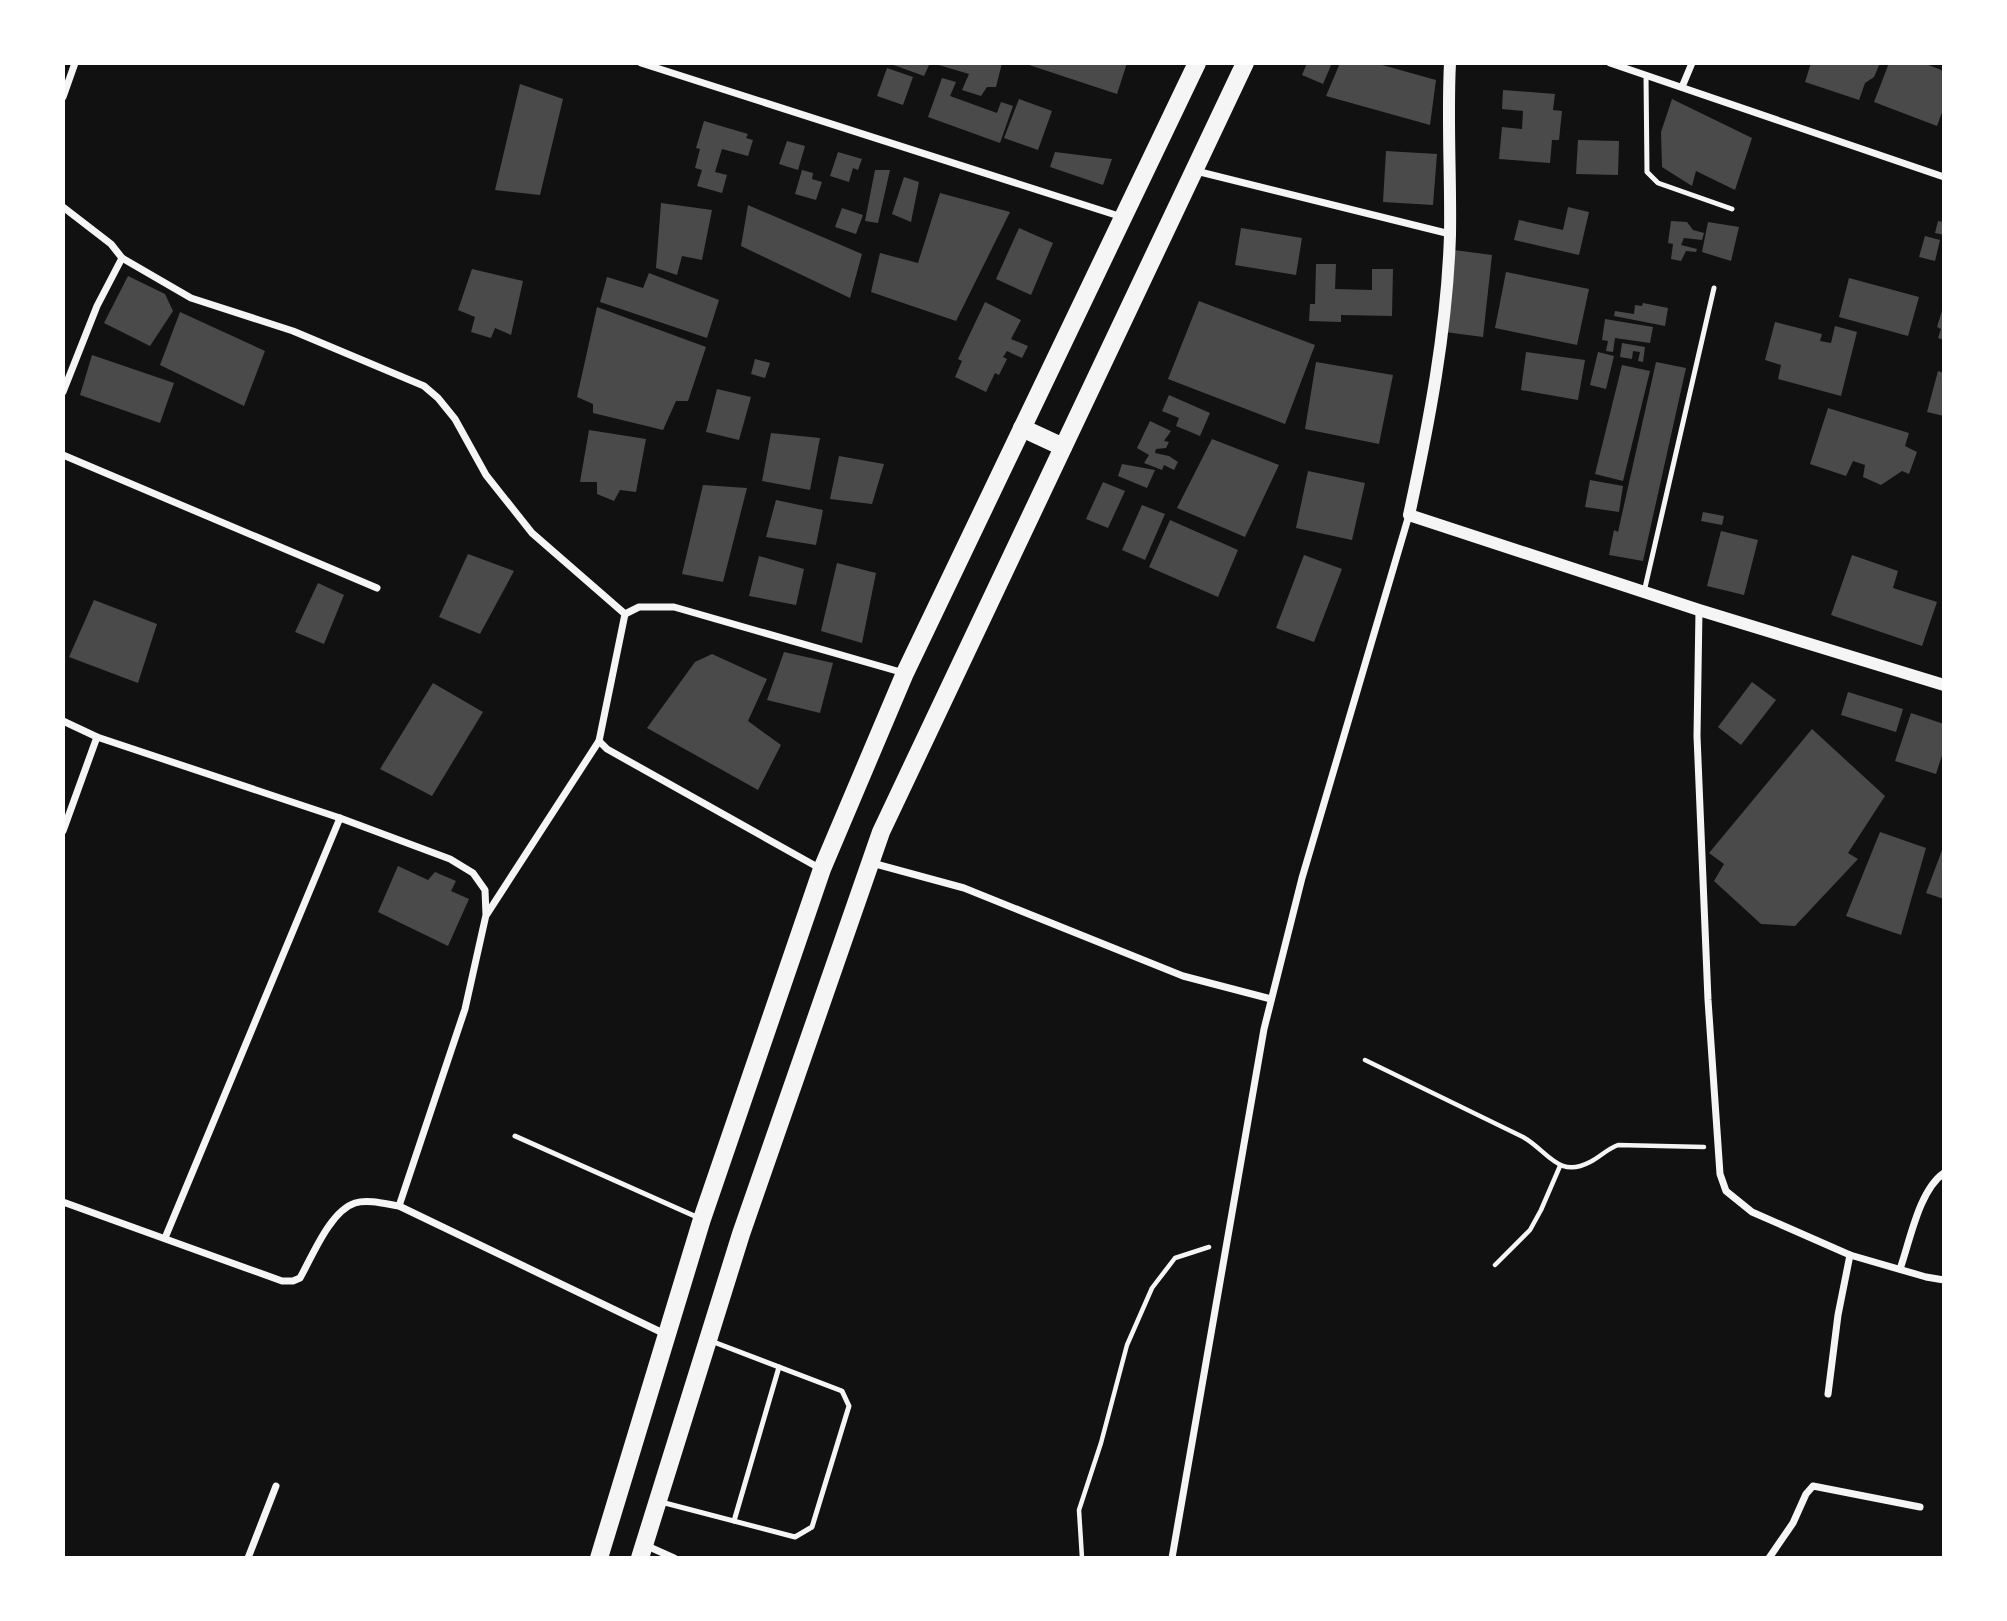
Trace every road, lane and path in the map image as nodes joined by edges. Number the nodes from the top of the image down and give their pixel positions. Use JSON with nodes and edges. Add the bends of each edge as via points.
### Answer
{"nodes":[{"id":1,"x":75,"y":63,"type":"edge"},
{"id":2,"x":641,"y":63,"type":"edge"},
{"id":3,"x":1198,"y":63,"type":"edge"},
{"id":4,"x":1245,"y":63,"type":"edge"},
{"id":5,"x":1450,"y":63,"type":"edge"},
{"id":6,"x":1610,"y":63,"type":"edge"},
{"id":7,"x":1692,"y":63,"type":"edge"},
{"id":8,"x":1646,"y":75,"type":"junction"},
{"id":9,"x":1682,"y":87,"type":"junction"},
{"id":10,"x":63,"y":97,"type":"edge"},
{"id":11,"x":1194,"y":170,"type":"junction"},
{"id":12,"x":1944,"y":177,"type":"edge"},
{"id":13,"x":63,"y":207,"type":"edge"},
{"id":14,"x":1732,"y":209,"type":"dead end"},
{"id":15,"x":1122,"y":218,"type":"junction"},
{"id":16,"x":1450,"y":234,"type":"junction"},
{"id":17,"x":122,"y":258,"type":"junction"},
{"id":18,"x":1714,"y":288,"type":"dead end"},
{"id":19,"x":63,"y":392,"type":"edge"},
{"id":20,"x":1022,"y":428,"type":"junction"},
{"id":21,"x":1063,"y":447,"type":"junction"},
{"id":22,"x":63,"y":455,"type":"edge"},
{"id":23,"x":1409,"y":515,"type":"junction"},
{"id":24,"x":377,"y":588,"type":"dead end"},
{"id":25,"x":1644,"y":592,"type":"junction"},
{"id":26,"x":1699,"y":610,"type":"junction"},
{"id":27,"x":625,"y":614,"type":"junction"},
{"id":28,"x":905,"y":673,"type":"junction"},
{"id":29,"x":1943,"y":682,"type":"edge"},
{"id":30,"x":63,"y":721,"type":"edge"},
{"id":31,"x":97,"y":737,"type":"junction"},
{"id":32,"x":599,"y":741,"type":"junction"},
{"id":33,"x":340,"y":818,"type":"junction"},
{"id":34,"x":63,"y":831,"type":"edge"},
{"id":35,"x":871,"y":862,"type":"junction"},
{"id":36,"x":822,"y":869,"type":"junction"},
{"id":37,"x":486,"y":915,"type":"junction"},
{"id":38,"x":1272,"y":999,"type":"junction"},
{"id":39,"x":1365,"y":1060,"type":"dead end"},
{"id":40,"x":515,"y":1136,"type":"dead end"},
{"id":41,"x":1718,"y":1148,"type":"junction"},
{"id":42,"x":1560,"y":1166,"type":"junction"},
{"id":43,"x":1944,"y":1172,"type":"edge"},
{"id":44,"x":63,"y":1202,"type":"edge"},
{"id":45,"x":399,"y":1206,"type":"junction"},
{"id":46,"x":702,"y":1219,"type":"junction"},
{"id":47,"x":165,"y":1238,"type":"junction"},
{"id":48,"x":1226,"y":1241,"type":"junction"},
{"id":49,"x":1850,"y":1255,"type":"junction"},
{"id":50,"x":1495,"y":1265,"type":"dead end"},
{"id":51,"x":1900,"y":1269,"type":"junction"},
{"id":52,"x":1944,"y":1280,"type":"edge"},
{"id":53,"x":665,"y":1334,"type":"junction"},
{"id":54,"x":708,"y":1340,"type":"junction"},
{"id":55,"x":779,"y":1367,"type":"junction"},
{"id":56,"x":1828,"y":1394,"type":"dead end"},
{"id":57,"x":276,"y":1486,"type":"dead end"},
{"id":58,"x":658,"y":1502,"type":"junction"},
{"id":59,"x":1920,"y":1507,"type":"dead end"},
{"id":60,"x":734,"y":1521,"type":"junction"},
{"id":61,"x":642,"y":1551,"type":"edge"},
{"id":62,"x":247,"y":1558,"type":"edge"},
{"id":63,"x":599,"y":1558,"type":"edge"},
{"id":64,"x":674,"y":1558,"type":"edge"},
{"id":65,"x":1082,"y":1558,"type":"edge"},
{"id":66,"x":1172,"y":1558,"type":"edge"},
{"id":67,"x":1769,"y":1558,"type":"edge"}],
"edges":[{"from":1,"to":10,"type":"street"},
{"from":2,"to":15,"type":"street"},
{"from":3,"to":15,"type":"main road"},
{"from":4,"to":11,"type":"main road"},
{"from":5,"to":16,"type":"street"},
{"from":6,"to":8,"type":"street"},
{"from":7,"to":9,"type":"street"},
{"from":8,"to":9,"type":"street"},
{"from":8,"to":14,"type":"lane","via":[[1647,172],[1658,183]]},
{"from":9,"to":12,"type":"street"},
{"from":11,"to":16,"type":"street"},
{"from":11,"to":21,"type":"main road"},
{"from":13,"to":17,"type":"street"},
{"from":15,"to":20,"type":"main road"},
{"from":16,"to":23,"type":"street","via":[[1443,329]]},
{"from":17,"to":19,"type":"street","via":[[107,283]]},
{"from":17,"to":27,"type":"street","via":[[191,298],[293,331],[424,386],[454,419],[486,475],[532,533]]},
{"from":18,"to":25,"type":"lane"},
{"from":20,"to":21,"type":"main road"},
{"from":20,"to":28,"type":"main road"},
{"from":21,"to":35,"type":"main road","via":[[881,832]]},
{"from":22,"to":24,"type":"street"},
{"from":23,"to":25,"type":"street"},
{"from":23,"to":38,"type":"street","via":[[1302,878]]},
{"from":25,"to":26,"type":"street"},
{"from":26,"to":29,"type":"street"},
{"from":26,"to":41,"type":"street","via":[[1697,736]]},
{"from":27,"to":28,"type":"street","via":[[639,607],[674,607]]},
{"from":27,"to":32,"type":"street"},
{"from":28,"to":36,"type":"main road"},
{"from":30,"to":31,"type":"street"},
{"from":31,"to":33,"type":"street"},
{"from":31,"to":34,"type":"street"},
{"from":32,"to":36,"type":"street"},
{"from":32,"to":37,"type":"street"},
{"from":33,"to":37,"type":"street","via":[[450,859],[473,873],[485,890]]},
{"from":33,"to":47,"type":"street"},
{"from":35,"to":38,"type":"street","via":[[964,888],[1183,976]]},
{"from":35,"to":54,"type":"main road"},
{"from":36,"to":46,"type":"main road"},
{"from":37,"to":45,"type":"street","via":[[465,1009]]},
{"from":38,"to":48,"type":"street"},
{"from":39,"to":42,"type":"path","via":[[1523,1137]]},
{"from":40,"to":46,"type":"lane"},
{"from":41,"to":42,"type":"path","via":[[1618,1145],[1581,1166]]},
{"from":41,"to":49,"type":"street","via":[[1720,1174],[1726,1191],[1737,1202]]},
{"from":42,"to":50,"type":"path","via":[[1536,1220]]},
{"from":43,"to":51,"type":"street","via":[[1926,1192]]},
{"from":44,"to":47,"type":"street"},
{"from":45,"to":47,"type":"street","via":[[355,1203],[340,1212],[300,1278],[293,1281],[282,1281]]},
{"from":45,"to":53,"type":"street"},
{"from":46,"to":53,"type":"main road"},
{"from":48,"to":65,"type":"path","via":[[1175,1258],[1152,1288],[1126,1345],[1079,1510]]},
{"from":48,"to":66,"type":"street"},
{"from":49,"to":51,"type":"street"},
{"from":49,"to":56,"type":"street"},
{"from":51,"to":52,"type":"street"},
{"from":53,"to":63,"type":"main road"},
{"from":54,"to":55,"type":"lane"},
{"from":54,"to":58,"type":"main road"},
{"from":55,"to":60,"type":"lane"},
{"from":55,"to":60,"type":"lane","via":[[842,1391],[849,1406],[812,1527],[796,1536]]},
{"from":57,"to":62,"type":"street"},
{"from":58,"to":60,"type":"lane"},
{"from":58,"to":61,"type":"main road"},
{"from":59,"to":67,"type":"street","via":[[1814,1486]]},
{"from":61,"to":64,"type":"street"}]}
